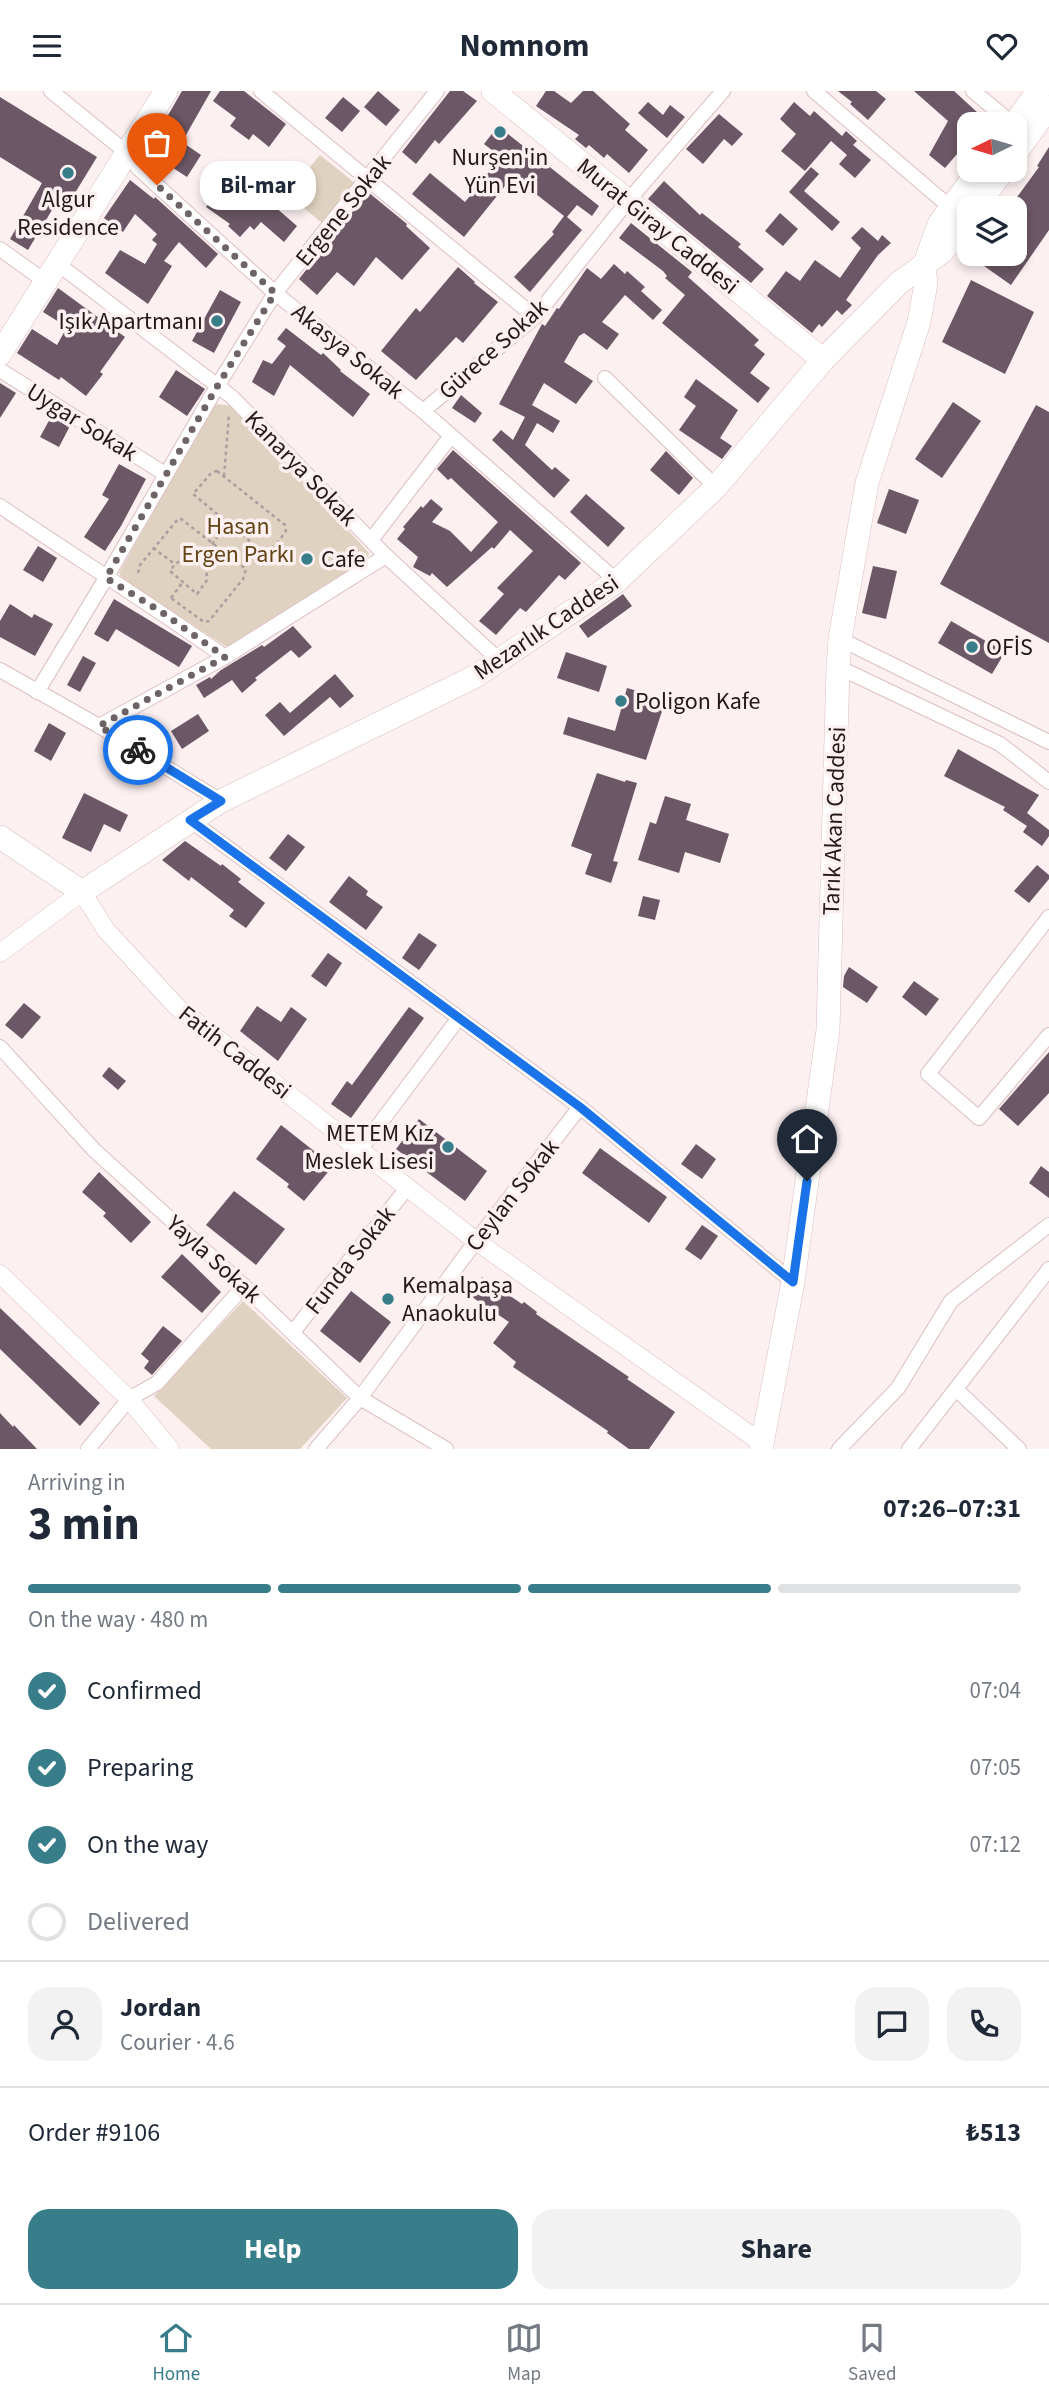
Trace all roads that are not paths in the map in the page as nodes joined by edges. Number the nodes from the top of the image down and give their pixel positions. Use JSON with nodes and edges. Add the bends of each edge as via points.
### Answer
{"nodes":[{"id":1,"x":51,"y":91,"type":"edge"},
{"id":2,"x":166,"y":91,"type":"edge"},
{"id":3,"x":261,"y":91,"type":"edge"},
{"id":4,"x":437,"y":91,"type":"edge"},
{"id":5,"x":493,"y":91,"type":"edge"},
{"id":6,"x":723,"y":91,"type":"edge"},
{"id":7,"x":814,"y":91,"type":"edge"},
{"id":8,"x":973,"y":91,"type":"edge"},
{"id":9,"x":1038,"y":91,"type":"edge"},
{"id":10,"x":1049,"y":107,"type":"edge"},
{"id":11,"x":1028,"y":124,"type":"edge"},
{"id":12,"x":126,"y":152,"type":"junction"},
{"id":13,"x":369,"y":179,"type":"junction"},
{"id":14,"x":627,"y":202,"type":"junction"},
{"id":15,"x":957,"y":210,"type":"edge"},
{"id":16,"x":957,"y":219,"type":"edge"},
{"id":17,"x":0,"y":249,"type":"edge"},
{"id":18,"x":924,"y":266,"type":"junction"},
{"id":19,"x":52,"y":273,"type":"junction"},
{"id":20,"x":275,"y":293,"type":"junction"},
{"id":21,"x":535,"y":317,"type":"junction"},
{"id":22,"x":0,"y":354,"type":"edge"},
{"id":23,"x":823,"y":359,"type":"junction"},
{"id":24,"x":0,"y":370,"type":"edge"},
{"id":25,"x":606,"y":378,"type":"dead end"},
{"id":26,"x":218,"y":385,"type":"junction"},
{"id":27,"x":423,"y":411,"type":"junction"},
{"id":28,"x":451,"y":436,"type":"junction"},
{"id":29,"x":165,"y":474,"type":"junction"},
{"id":30,"x":716,"y":487,"type":"junction"},
{"id":31,"x":0,"y":506,"type":"edge"},
{"id":32,"x":371,"y":540,"type":"junction"},
{"id":33,"x":386,"y":556,"type":"junction"},
{"id":34,"x":106,"y":578,"type":"junction"},
{"id":35,"x":617,"y":581,"type":"junction"},
{"id":36,"x":840,"y":639,"type":"junction"},
{"id":37,"x":225,"y":657,"type":"junction"},
{"id":38,"x":499,"y":660,"type":"junction"},
{"id":39,"x":838,"y":667,"type":"junction"},
{"id":40,"x":0,"y":670,"type":"edge"},
{"id":41,"x":37,"y":692,"type":"junction"},
{"id":42,"x":99,"y":726,"type":"junction"},
{"id":43,"x":1049,"y":743,"type":"edge"},
{"id":44,"x":1049,"y":761,"type":"edge"},
{"id":45,"x":1044,"y":778,"type":"edge"},
{"id":46,"x":221,"y":801,"type":"junction"},
{"id":47,"x":190,"y":820,"type":"junction"},
{"id":48,"x":0,"y":837,"type":"edge"},
{"id":49,"x":82,"y":892,"type":"junction"},
{"id":50,"x":1049,"y":917,"type":"edge"},
{"id":51,"x":0,"y":953,"type":"edge"},
{"id":52,"x":458,"y":1019,"type":"junction"},
{"id":53,"x":1049,"y":1035,"type":"edge"},
{"id":54,"x":0,"y":1047,"type":"edge"},
{"id":55,"x":580,"y":1107,"type":"junction"},
{"id":56,"x":360,"y":1150,"type":"junction"},
{"id":57,"x":407,"y":1188,"type":"junction"},
{"id":58,"x":1049,"y":1225,"type":"edge"},
{"id":59,"x":476,"y":1241,"type":"junction"},
{"id":60,"x":1049,"y":1269,"type":"edge"},
{"id":61,"x":0,"y":1274,"type":"edge"},
{"id":62,"x":793,"y":1282,"type":"junction"},
{"id":63,"x":244,"y":1286,"type":"junction"},
{"id":64,"x":1044,"y":1286,"type":"edge"},
{"id":65,"x":293,"y":1332,"type":"junction"},
{"id":66,"x":956,"y":1389,"type":"junction"},
{"id":67,"x":360,"y":1398,"type":"junction"},
{"id":68,"x":128,"y":1399,"type":"junction"},
{"id":69,"x":767,"y":1447,"type":"edge"},
{"id":70,"x":88,"y":1449,"type":"edge"},
{"id":71,"x":170,"y":1449,"type":"edge"},
{"id":72,"x":316,"y":1449,"type":"edge"},
{"id":73,"x":446,"y":1449,"type":"edge"},
{"id":74,"x":839,"y":1449,"type":"edge"},
{"id":75,"x":909,"y":1449,"type":"edge"},
{"id":76,"x":1018,"y":1449,"type":"edge"}],
"edges":[{"from":1,"to":12,"type":"street","name":"Akasya Sokak"},
{"from":2,"to":12,"type":"main road"},
{"from":3,"to":13,"type":"street"},
{"from":4,"to":13,"type":"street","name":"Ergene Sokak"},
{"from":5,"to":14,"type":"main road","name":"Murat Giray Caddesi"},
{"from":6,"to":14,"type":"street","name":"Gürece Sokak"},
{"from":7,"to":15,"type":"street"},
{"from":8,"to":11,"type":"street"},
{"from":9,"to":11,"type":"main road"},
{"from":10,"to":11,"type":"main road"},
{"from":12,"to":19,"type":"main road"},
{"from":12,"to":20,"type":"street","name":"Akasya Sokak"},
{"from":13,"to":20,"type":"street","name":"Ergene Sokak"},
{"from":13,"to":21,"type":"street"},
{"from":14,"to":21,"type":"street","name":"Gürece Sokak"},
{"from":14,"to":23,"type":"main road","name":"Murat Giray Caddesi"},
{"from":16,"to":18,"type":"main road","via":[[942,252]]},
{"from":17,"to":19,"type":"street","name":"Kanarya Sokak"},
{"from":18,"to":23,"type":"main road","name":"Mezarlık Caddesi","via":[[900,282]]},
{"from":18,"to":36,"type":"main road","name":"Tarık Akan Caddesi","via":[[926,283],[919,322],[866,484]]},
{"from":19,"to":22,"type":"main road"},
{"from":19,"to":26,"type":"street","name":"Kanarya Sokak"},
{"from":20,"to":26,"type":"street","name":"Ergene Sokak"},
{"from":20,"to":27,"type":"street","name":"Akasya Sokak"},
{"from":21,"to":27,"type":"street","name":"Gürece Sokak"},
{"from":23,"to":30,"type":"main road","name":"Mezarlık Caddesi"},
{"from":24,"to":29,"type":"street","name":"Uygar Sokak"},
{"from":25,"to":30,"type":"street"},
{"from":26,"to":29,"type":"street","name":"Ergene Sokak"},
{"from":26,"to":32,"type":"street","name":"Kanarya Sokak"},
{"from":27,"to":28,"type":"street","name":"Akasya Sokak"},
{"from":28,"to":32,"type":"street","name":"Gürece Sokak"},
{"from":28,"to":35,"type":"street","name":"Akasya Sokak"},
{"from":29,"to":34,"type":"street","name":"Ergene Sokak"},
{"from":30,"to":35,"type":"main road","name":"Mezarlık Caddesi"},
{"from":31,"to":34,"type":"street"},
{"from":32,"to":33,"type":"street","name":"Kanarya Sokak"},
{"from":33,"to":37,"type":"street"},
{"from":33,"to":38,"type":"street","name":"Kanarya Sokak"},
{"from":34,"to":37,"type":"street"},
{"from":34,"to":41,"type":"street","name":"Ergene Sokak"},
{"from":35,"to":38,"type":"main road","name":"Mezarlık Caddesi"},
{"from":36,"to":39,"type":"main road","name":"Tarık Akan Caddesi"},
{"from":36,"to":43,"type":"street"},
{"from":37,"to":42,"type":"street"},
{"from":38,"to":46,"type":"main road","name":"Mezarlık Caddesi","via":[[474,677]]},
{"from":39,"to":45,"type":"street","via":[[1000,744]]},
{"from":39,"to":62,"type":"main road","name":"Tarık Akan Caddesi","via":[[828,1030]]},
{"from":40,"to":41,"type":"street"},
{"from":41,"to":42,"type":"street"},
{"from":42,"to":46,"type":"street"},
{"from":44,"to":45,"type":"street"},
{"from":46,"to":47,"type":"main road","name":"Mezarlık Caddesi"},
{"from":47,"to":49,"type":"main road","name":"Mezarlık Caddesi"},
{"from":47,"to":52,"type":"street"},
{"from":48,"to":49,"type":"main road","name":"Fatih Caddesi"},
{"from":49,"to":51,"type":"street","name":"Mezarlık Caddesi"},
{"from":49,"to":56,"type":"street","name":"Fatih Caddesi","via":[[106,930],[177,1007]]},
{"from":50,"to":53,"type":"street","via":[[928,1074],[979,1118]]},
{"from":52,"to":55,"type":"street"},
{"from":52,"to":56,"type":"street"},
{"from":54,"to":63,"type":"street","name":"Yayla Sokak","via":[[94,1150]]},
{"from":55,"to":59,"type":"street","name":"Ceylan Sokak"},
{"from":55,"to":62,"type":"street"},
{"from":56,"to":57,"type":"street","name":"Fatih Caddesi"},
{"from":57,"to":59,"type":"street","name":"Fatih Caddesi"},
{"from":57,"to":65,"type":"street","name":"Funda Sokak"},
{"from":58,"to":74,"type":"street","via":[[951,1301],[898,1388]]},
{"from":59,"to":67,"type":"street","name":"Ceylan Sokak"},
{"from":59,"to":69,"type":"street","name":"Fatih Caddesi"},
{"from":60,"to":64,"type":"street"},
{"from":61,"to":68,"type":"street"},
{"from":62,"to":69,"type":"main road","name":"Tarık Akan Caddesi"},
{"from":63,"to":65,"type":"street","name":"Yayla Sokak"},
{"from":63,"to":68,"type":"street","via":[[157,1383]]},
{"from":64,"to":66,"type":"street"},
{"from":65,"to":67,"type":"street","name":"Yayla Sokak"},
{"from":66,"to":75,"type":"street"},
{"from":66,"to":76,"type":"street"},
{"from":67,"to":72,"type":"street","name":"Ceylan Sokak"},
{"from":67,"to":73,"type":"street","name":"Yayla Sokak"},
{"from":68,"to":70,"type":"street"},
{"from":68,"to":71,"type":"street"}]}
